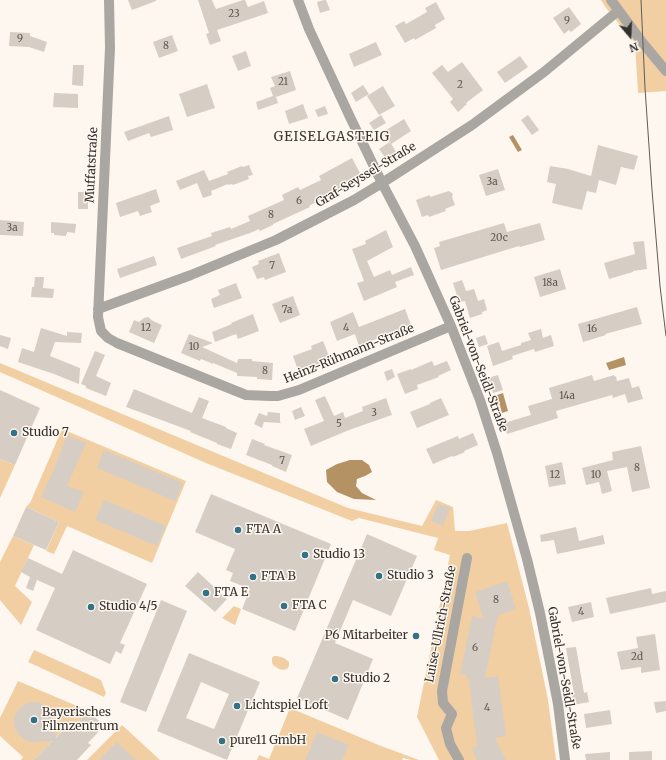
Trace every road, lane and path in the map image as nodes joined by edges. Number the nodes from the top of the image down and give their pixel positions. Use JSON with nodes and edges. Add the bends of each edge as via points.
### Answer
{"nodes":[{"id":1,"x":109,"y":0,"type":"edge"},
{"id":2,"x":298,"y":0,"type":"edge"},
{"id":3,"x":611,"y":0,"type":"edge"},
{"id":4,"x":618,"y":11,"type":"junction"},
{"id":5,"x":666,"y":71,"type":"edge"},
{"id":6,"x":382,"y":183,"type":"junction"},
{"id":7,"x":98,"y":309,"type":"junction"},
{"id":8,"x":451,"y":326,"type":"junction"},
{"id":9,"x":101,"y":331,"type":"joint"},
{"id":10,"x":468,"y":558,"type":"dead end"},
{"id":11,"x":459,"y":760,"type":"edge"},
{"id":12,"x":565,"y":760,"type":"edge"}],
"edges":[{"from":1,"to":7,"type":"street","name":"Muffatstraße","via":[[110,48]]},
{"from":2,"to":6,"type":"street","name":"Gabriel-von-Seidl-Straße","via":[[309,29]]},
{"from":3,"to":4,"type":"street"},
{"from":4,"to":5,"type":"street"},
{"from":4,"to":6,"type":"street","name":"Graf-Seyssel-Straße","via":[[544,72],[472,125]]},
{"from":6,"to":7,"type":"street","name":"Graf-Seyssel-Straße","via":[[276,240]]},
{"from":6,"to":8,"type":"street","name":"Gabriel-von-Seidl-Straße","via":[[415,246]]},
{"from":7,"to":9,"type":"street","name":"Muffatstraße"},
{"from":8,"to":9,"type":"street","name":"Heinz-Rühmann-Straße","via":[[299,390],[278,396],[246,395],[117,343]]},
{"from":8,"to":12,"type":"street","name":"Gabriel-von-Seidl-Straße","via":[[497,453],[527,559],[558,704]]},
{"from":10,"to":11,"type":"street","name":"Luise-Ullrich-Straße","via":[[442,690],[443,703],[452,714],[446,728],[448,739]]}]}
